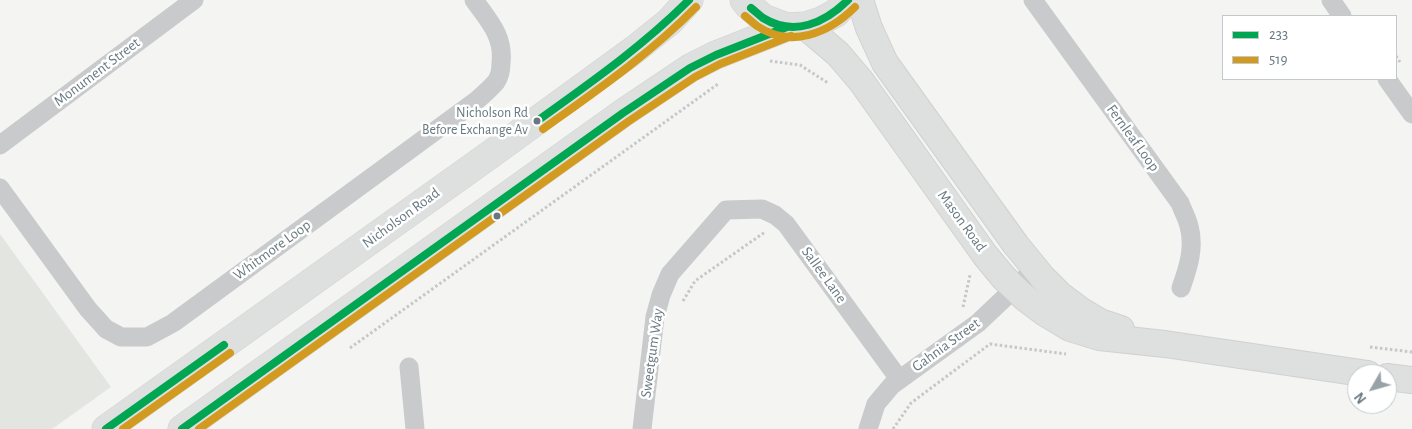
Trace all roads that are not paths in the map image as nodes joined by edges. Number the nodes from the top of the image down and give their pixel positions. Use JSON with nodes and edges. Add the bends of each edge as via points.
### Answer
{"nodes":[{"id":1,"x":194,"y":0,"type":"edge"},
{"id":2,"x":474,"y":0,"type":"edge"},
{"id":3,"x":690,"y":0,"type":"edge"},
{"id":4,"x":744,"y":0,"type":"edge"},
{"id":5,"x":848,"y":0,"type":"edge"},
{"id":6,"x":860,"y":0,"type":"edge"},
{"id":7,"x":1033,"y":0,"type":"edge"},
{"id":8,"x":1331,"y":0,"type":"edge"},
{"id":9,"x":174,"y":6,"type":"edge"},
{"id":10,"x":1341,"y":15,"type":"edge"},
{"id":11,"x":796,"y":27,"type":"junction"},
{"id":12,"x":1388,"y":80,"type":"edge"},
{"id":13,"x":1412,"y":114,"type":"edge"},
{"id":14,"x":0,"y":144,"type":"edge"},
{"id":15,"x":0,"y":188,"type":"edge"},
{"id":16,"x":726,"y":210,"type":"joint"},
{"id":17,"x":1035,"y":269,"type":"junction"},
{"id":18,"x":1014,"y":288,"type":"junction"},
{"id":19,"x":1180,"y":288,"type":"dead end"},
{"id":20,"x":1165,"y":344,"type":"junction"},
{"id":21,"x":410,"y":367,"type":"dead end"},
{"id":22,"x":1347,"y":371,"type":"edge"},
{"id":23,"x":1397,"y":378,"type":"edge"},
{"id":24,"x":899,"y":379,"type":"junction"},
{"id":25,"x":1412,"y":380,"type":"edge"},
{"id":26,"x":106,"y":429,"type":"edge"},
{"id":27,"x":182,"y":429,"type":"edge"},
{"id":28,"x":415,"y":429,"type":"edge"},
{"id":29,"x":642,"y":429,"type":"edge"},
{"id":30,"x":868,"y":429,"type":"edge"}],
"edges":[{"from":1,"to":9,"type":"street","name":"Monument Street"},
{"from":2,"to":15,"type":"street","name":"Whitmore Loop","via":[[490,22],[502,51],[500,76],[489,90],[180,317],[147,337],[121,337],[106,330]]},
{"from":3,"to":26,"type":"main road","name":"Nicholson Road","via":[[627,55]]},
{"from":4,"to":11,"type":"main road","via":[[763,18]]},
{"from":5,"to":11,"type":"main road","via":[[822,22]]},
{"from":6,"to":17,"type":"street","name":"Mason Road","via":[[885,63]]},
{"from":7,"to":19,"type":"street","name":"Fernleaf Loop","via":[[1180,203],[1189,226],[1192,247]]},
{"from":8,"to":10,"type":"street"},
{"from":9,"to":14,"type":"street","name":"Monument Street"},
{"from":11,"to":18,"type":"street","name":"Mason Road","via":[[838,54]]},
{"from":11,"to":27,"type":"main road","via":[[716,55],[690,68]]},
{"from":12,"to":13,"type":"street"},
{"from":16,"to":24,"type":"street","name":"Sallee Lane","via":[[762,209],[786,224]]},
{"from":16,"to":29,"type":"street","name":"Sweetgum Way","via":[[670,274],[661,295],[655,317]]},
{"from":17,"to":18,"type":"street","name":"Gahnia Street"},
{"from":17,"to":20,"type":"street","name":"Mason Road","via":[[1060,295],[1100,322]]},
{"from":18,"to":20,"type":"street","name":"Mason Road","via":[[1070,328],[1099,337]]},
{"from":18,"to":24,"type":"street","name":"Gahnia Street","via":[[975,325]]},
{"from":20,"to":22,"type":"street","name":"Mason Road"},
{"from":21,"to":28,"type":"street"},
{"from":23,"to":25,"type":"street"},
{"from":24,"to":30,"type":"street","name":"Gahnia Street","via":[[876,404]]}]}
